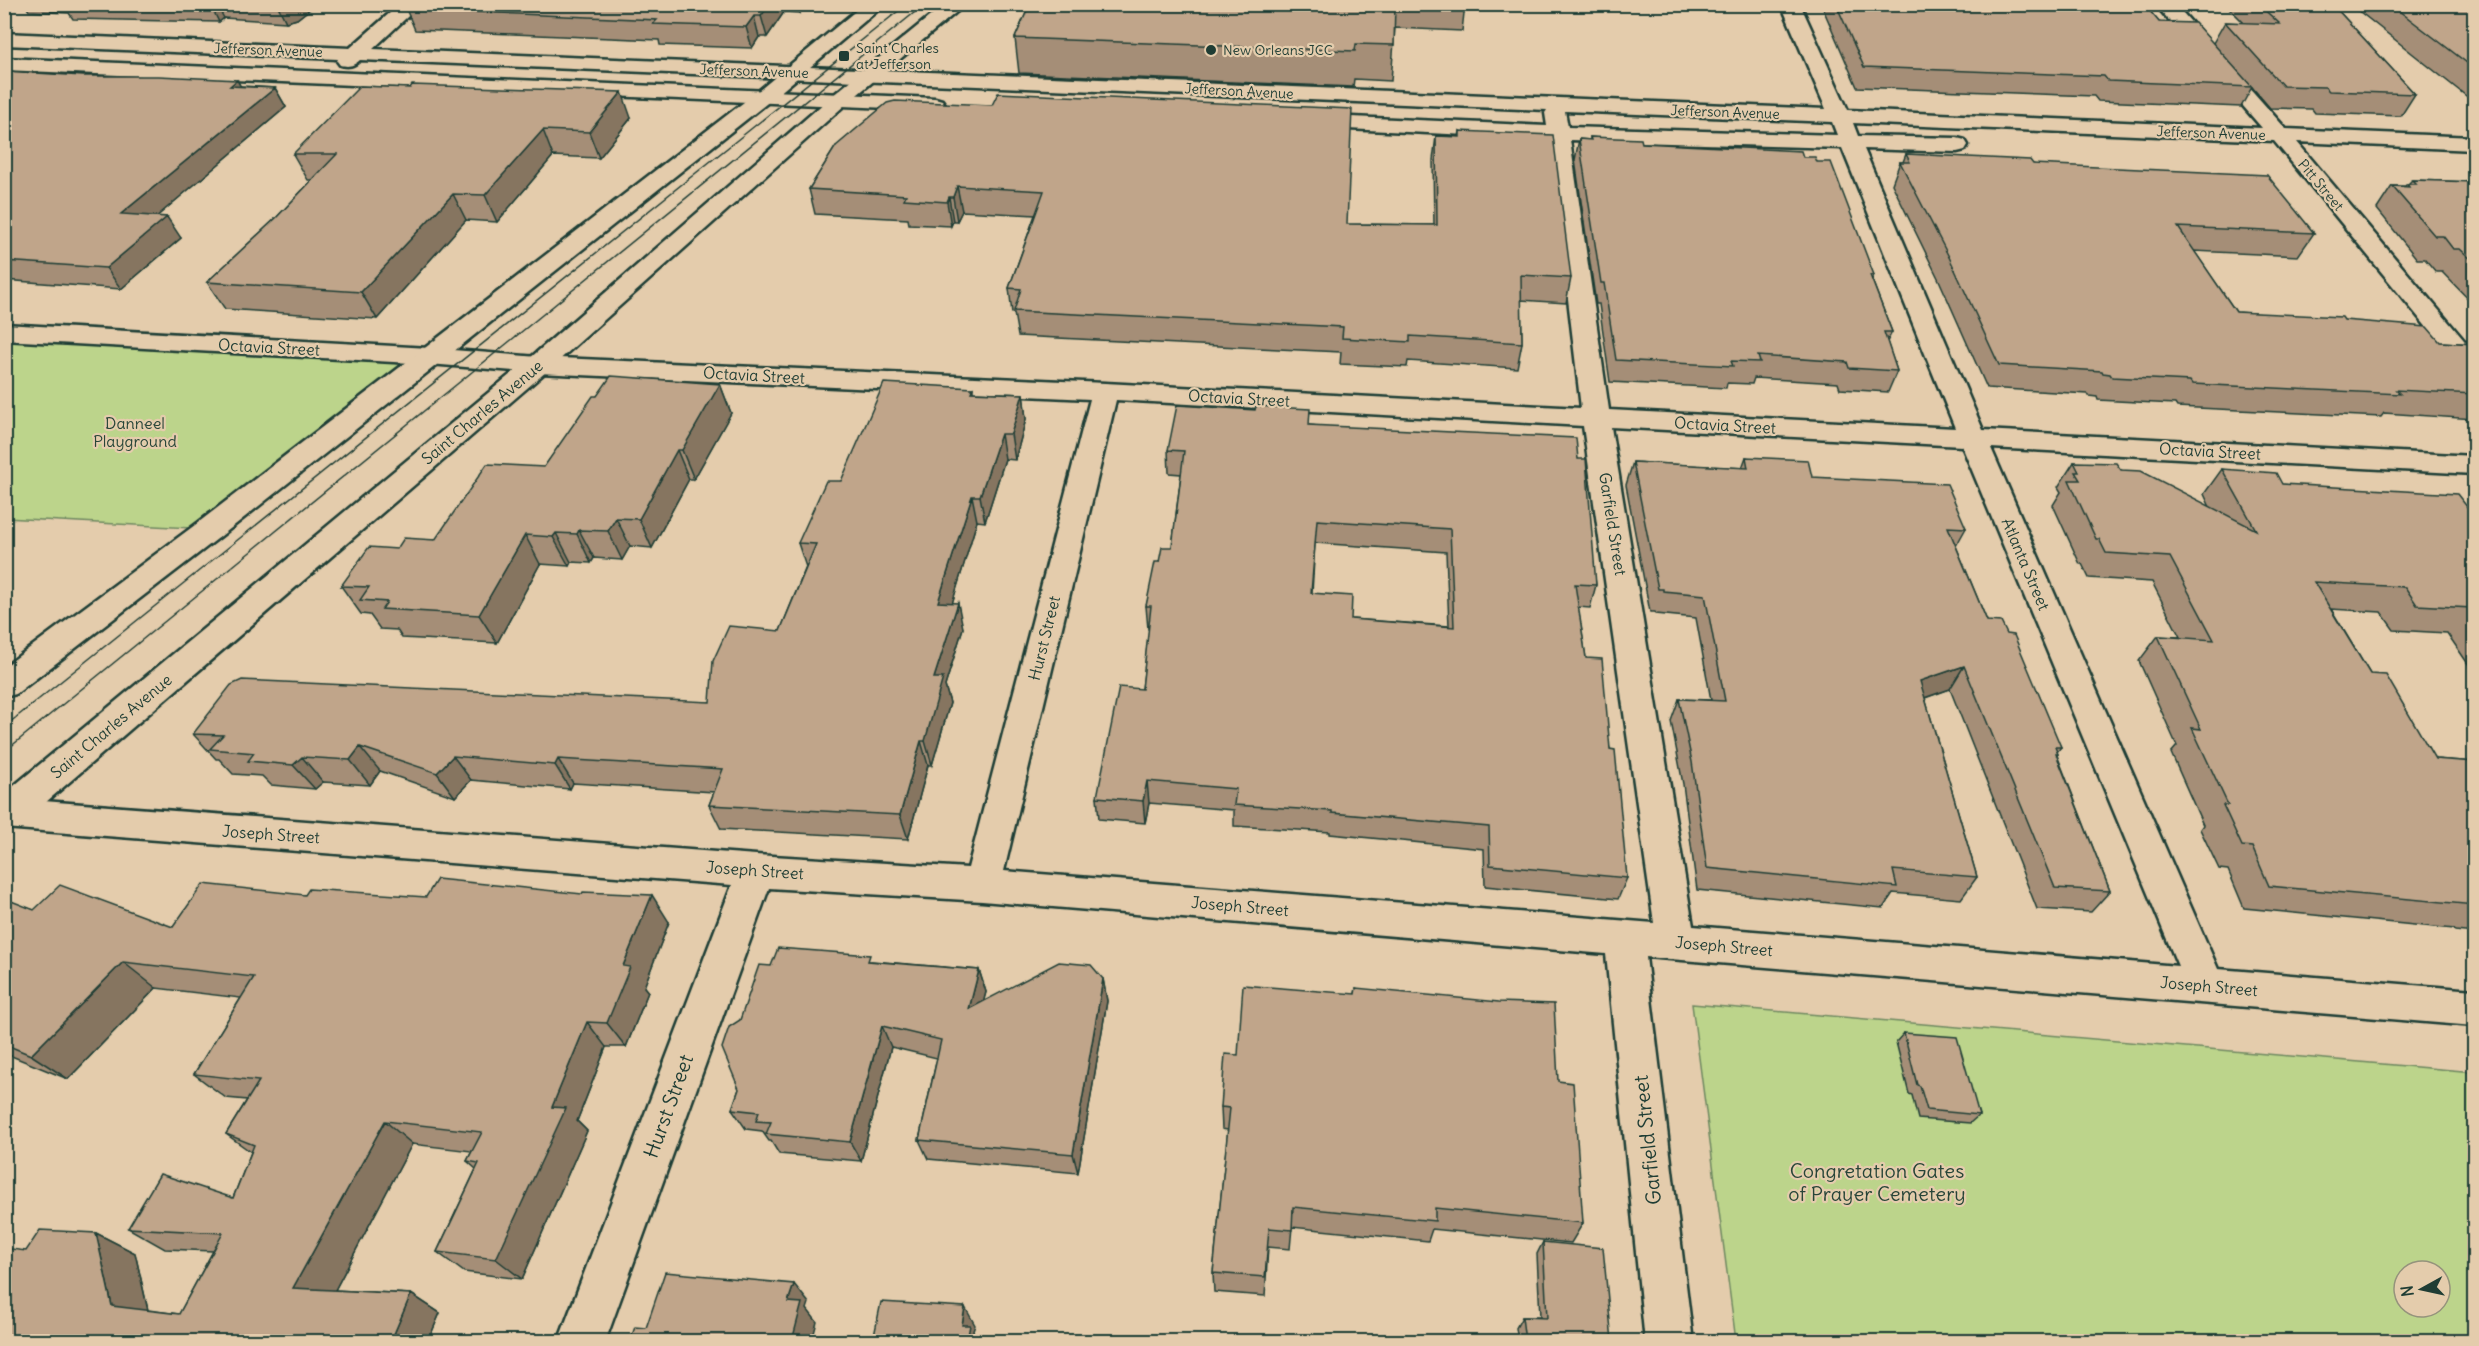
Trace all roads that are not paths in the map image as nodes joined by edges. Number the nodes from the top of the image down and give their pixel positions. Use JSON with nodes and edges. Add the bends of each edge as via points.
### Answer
{"nodes":[{"id":1,"x":412,"y":4,"type":"edge"},
{"id":2,"x":876,"y":4,"type":"edge"},
{"id":3,"x":957,"y":4,"type":"edge"},
{"id":4,"x":1790,"y":4,"type":"edge"},
{"id":5,"x":2164,"y":4,"type":"edge"},
{"id":6,"x":4,"y":39,"type":"edge"},
{"id":7,"x":357,"y":54,"type":"junction"},
{"id":8,"x":4,"y":64,"type":"edge"},
{"id":9,"x":792,"y":73,"type":"junction"},
{"id":10,"x":869,"y":75,"type":"junction"},
{"id":11,"x":328,"y":78,"type":"junction"},
{"id":12,"x":764,"y":96,"type":"junction"},
{"id":13,"x":839,"y":100,"type":"junction"},
{"id":14,"x":957,"y":105,"type":"edge"},
{"id":15,"x":1557,"y":119,"type":"junction"},
{"id":16,"x":1288,"y":120,"type":"edge"},
{"id":17,"x":1845,"y":129,"type":"junction"},
{"id":18,"x":2475,"y":143,"type":"edge"},
{"id":19,"x":1979,"y":146,"type":"dead end"},
{"id":20,"x":2277,"y":146,"type":"junction"},
{"id":21,"x":2298,"y":156,"type":"junction"},
{"id":22,"x":2475,"y":164,"type":"edge"},
{"id":23,"x":4,"y":332,"type":"edge"},
{"id":24,"x":429,"y":356,"type":"junction"},
{"id":25,"x":538,"y":365,"type":"junction"},
{"id":26,"x":2475,"y":368,"type":"edge"},
{"id":27,"x":1106,"y":391,"type":"junction"},
{"id":28,"x":1596,"y":418,"type":"junction"},
{"id":29,"x":1973,"y":438,"type":"junction"},
{"id":30,"x":2475,"y":465,"type":"edge"},
{"id":31,"x":4,"y":685,"type":"edge"},
{"id":32,"x":5,"y":814,"type":"edge"},
{"id":33,"x":756,"y":871,"type":"junction"},
{"id":34,"x":982,"y":885,"type":"junction"},
{"id":35,"x":1624,"y":938,"type":"junction"},
{"id":36,"x":1676,"y":943,"type":"junction"},
{"id":37,"x":2206,"y":986,"type":"junction"},
{"id":38,"x":2475,"y":1008,"type":"edge"},
{"id":39,"x":581,"y":1341,"type":"edge"},
{"id":40,"x":1669,"y":1341,"type":"edge"}],
"edges":[{"from":1,"to":7,"type":"street"},
{"from":2,"to":9,"type":"street"},
{"from":3,"to":10,"type":"street","name":"Saint Charles Avenue"},
{"from":4,"to":17,"type":"street","name":"Atlanta Street"},
{"from":5,"to":20,"type":"street","name":"Pitt Street"},
{"from":6,"to":7,"type":"street","name":"Jefferson Avenue"},
{"from":7,"to":9,"type":"street","name":"Jefferson Avenue"},
{"from":7,"to":11,"type":"street"},
{"from":8,"to":11,"type":"street","name":"Jefferson Avenue"},
{"from":9,"to":10,"type":"street","name":"Jefferson Avenue"},
{"from":9,"to":12,"type":"street"},
{"from":10,"to":13,"type":"street","name":"Saint Charles Avenue"},
{"from":10,"to":15,"type":"street","name":"Jefferson Avenue"},
{"from":11,"to":12,"type":"street","name":"Jefferson Avenue"},
{"from":12,"to":13,"type":"street","name":"Jefferson Avenue"},
{"from":12,"to":24,"type":"street"},
{"from":13,"to":14,"type":"street","name":"Jefferson Avenue"},
{"from":13,"to":25,"type":"street","name":"Saint Charles Avenue"},
{"from":15,"to":16,"type":"street","name":"Jefferson Avenue"},
{"from":15,"to":17,"type":"street","name":"Jefferson Avenue"},
{"from":15,"to":28,"type":"street","name":"Garfield Street"},
{"from":17,"to":19,"type":"street","name":"Jefferson Avenue"},
{"from":17,"to":20,"type":"street","name":"Jefferson Avenue"},
{"from":17,"to":29,"type":"street","name":"Atlanta Street"},
{"from":18,"to":20,"type":"street","name":"Jefferson Avenue"},
{"from":20,"to":21,"type":"street","name":"Pitt Street"},
{"from":21,"to":22,"type":"street"},
{"from":21,"to":26,"type":"street","name":"Pitt Street"},
{"from":23,"to":24,"type":"street","name":"Octavia Street"},
{"from":24,"to":25,"type":"street","name":"Octavia Street"},
{"from":24,"to":31,"type":"street"},
{"from":25,"to":27,"type":"street","name":"Octavia Street"},
{"from":25,"to":32,"type":"street","name":"Saint Charles Avenue"},
{"from":27,"to":28,"type":"street","name":"Octavia Street"},
{"from":27,"to":34,"type":"street","name":"Hurst Street"},
{"from":28,"to":29,"type":"street","name":"Octavia Street"},
{"from":28,"to":36,"type":"street","name":"Garfield Street"},
{"from":29,"to":30,"type":"street","name":"Octavia Street"},
{"from":29,"to":37,"type":"street","name":"Atlanta Street"},
{"from":32,"to":33,"type":"street","name":"Joseph Street"},
{"from":33,"to":34,"type":"street","name":"Joseph Street"},
{"from":33,"to":39,"type":"street","name":"Hurst Street"},
{"from":34,"to":35,"type":"street","name":"Joseph Street"},
{"from":35,"to":36,"type":"street","name":"Joseph Street"},
{"from":35,"to":40,"type":"street","name":"Garfield Street"},
{"from":36,"to":37,"type":"street","name":"Joseph Street"},
{"from":37,"to":38,"type":"street","name":"Joseph Street"}]}
